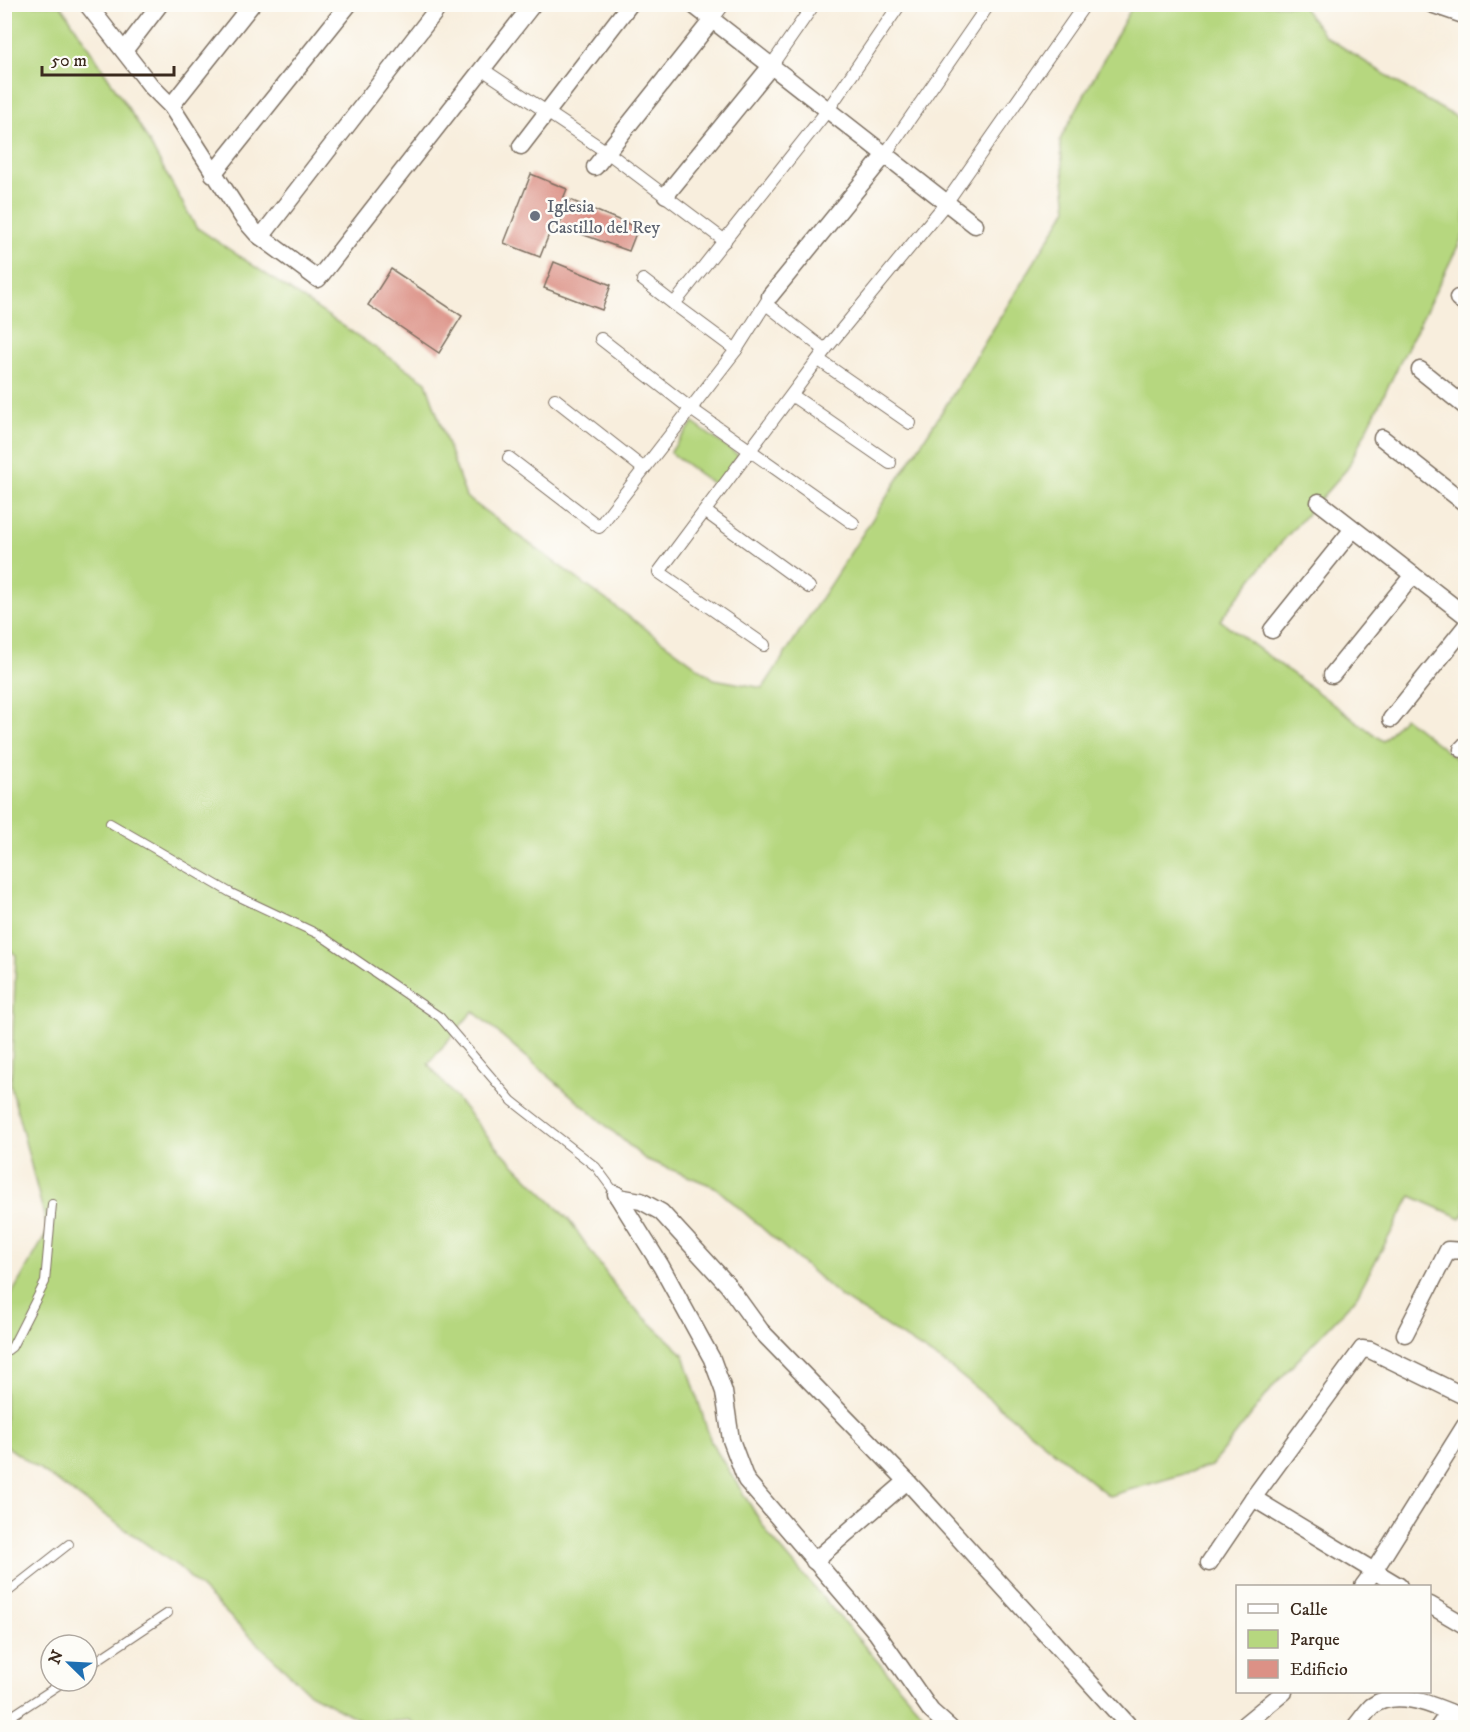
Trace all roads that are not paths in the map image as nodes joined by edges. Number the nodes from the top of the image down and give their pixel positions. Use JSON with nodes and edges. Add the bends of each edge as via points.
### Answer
{"nodes":[{"id":1,"x":87,"y":4,"type":"edge"},
{"id":2,"x":160,"y":4,"type":"edge"},
{"id":3,"x":252,"y":4,"type":"edge"},
{"id":4,"x":349,"y":4,"type":"edge"},
{"id":5,"x":441,"y":4,"type":"edge"},
{"id":6,"x":532,"y":4,"type":"edge"},
{"id":7,"x":630,"y":4,"type":"edge"},
{"id":8,"x":692,"y":4,"type":"edge"},
{"id":9,"x":724,"y":4,"type":"edge"},
{"id":10,"x":814,"y":4,"type":"edge"},
{"id":11,"x":900,"y":4,"type":"edge"},
{"id":12,"x":989,"y":4,"type":"edge"},
{"id":13,"x":1084,"y":4,"type":"edge"},
{"id":14,"x":1431,"y":4,"type":"edge"},
{"id":15,"x":1466,"y":16,"type":"edge"},
{"id":16,"x":712,"y":20,"type":"junction"},
{"id":17,"x":124,"y":51,"type":"junction"},
{"id":18,"x":771,"y":66,"type":"junction"},
{"id":19,"x":482,"y":69,"type":"junction"},
{"id":20,"x":171,"y":106,"type":"junction"},
{"id":21,"x":548,"y":111,"type":"junction"},
{"id":22,"x":827,"y":111,"type":"junction"},
{"id":23,"x":521,"y":146,"type":"dead end"},
{"id":24,"x":607,"y":152,"type":"junction"},
{"id":25,"x":884,"y":156,"type":"junction"},
{"id":26,"x":595,"y":167,"type":"dead end"},
{"id":27,"x":213,"y":174,"type":"junction"},
{"id":28,"x":666,"y":195,"type":"junction"},
{"id":29,"x":946,"y":203,"type":"junction"},
{"id":30,"x":975,"y":225,"type":"dead end"},
{"id":31,"x":261,"y":237,"type":"junction"},
{"id":32,"x":725,"y":241,"type":"junction"},
{"id":33,"x":644,"y":280,"type":"dead end"},
{"id":34,"x":768,"y":300,"type":"junction"},
{"id":35,"x":674,"y":304,"type":"junction"},
{"id":36,"x":601,"y":339,"type":"dead end"},
{"id":37,"x":736,"y":350,"type":"junction"},
{"id":38,"x":822,"y":355,"type":"junction"},
{"id":39,"x":1420,"y":370,"type":"dead end"},
{"id":40,"x":794,"y":396,"type":"junction"},
{"id":41,"x":555,"y":399,"type":"dead end"},
{"id":42,"x":1466,"y":407,"type":"edge"},
{"id":43,"x":691,"y":409,"type":"junction"},
{"id":44,"x":910,"y":423,"type":"dead end"},
{"id":45,"x":1382,"y":438,"type":"dead end"},
{"id":46,"x":752,"y":452,"type":"junction"},
{"id":47,"x":509,"y":458,"type":"dead end"},
{"id":48,"x":890,"y":463,"type":"dead end"},
{"id":49,"x":644,"y":469,"type":"junction"},
{"id":50,"x":1319,"y":502,"type":"dead end"},
{"id":51,"x":1466,"y":504,"type":"edge"},
{"id":52,"x":706,"y":512,"type":"junction"},
{"id":53,"x":853,"y":523,"type":"dead end"},
{"id":54,"x":1353,"y":529,"type":"junction"},
{"id":55,"x":1413,"y":575,"type":"junction"},
{"id":56,"x":809,"y":586,"type":"dead end"},
{"id":57,"x":1466,"y":616,"type":"edge"},
{"id":58,"x":1466,"y":626,"type":"edge"},
{"id":59,"x":1272,"y":630,"type":"dead end"},
{"id":60,"x":764,"y":645,"type":"dead end"},
{"id":61,"x":1332,"y":675,"type":"dead end"},
{"id":62,"x":1391,"y":719,"type":"dead end"},
{"id":63,"x":110,"y":822,"type":"dead end"},
{"id":64,"x":617,"y":1195,"type":"junction"},
{"id":65,"x":52,"y":1204,"type":"dead end"},
{"id":66,"x":1466,"y":1251,"type":"edge"},
{"id":67,"x":1405,"y":1334,"type":"dead end"},
{"id":68,"x":4,"y":1353,"type":"edge"},
{"id":69,"x":1466,"y":1397,"type":"edge"},
{"id":70,"x":1466,"y":1424,"type":"edge"},
{"id":71,"x":907,"y":1481,"type":"junction"},
{"id":72,"x":1253,"y":1498,"type":"junction"},
{"id":73,"x":69,"y":1544,"type":"dead end"},
{"id":74,"x":814,"y":1561,"type":"junction"},
{"id":75,"x":1209,"y":1563,"type":"dead end"},
{"id":76,"x":1374,"y":1571,"type":"junction"},
{"id":77,"x":1364,"y":1585,"type":"edge"},
{"id":78,"x":1396,"y":1585,"type":"edge"},
{"id":79,"x":4,"y":1594,"type":"edge"},
{"id":80,"x":1431,"y":1606,"type":"edge"},
{"id":81,"x":168,"y":1613,"type":"dead end"},
{"id":82,"x":1466,"y":1626,"type":"edge"},
{"id":83,"x":99,"y":1659,"type":"edge"},
{"id":84,"x":47,"y":1693,"type":"edge"},
{"id":85,"x":1283,"y":1693,"type":"edge"},
{"id":86,"x":1449,"y":1712,"type":"junction"},
{"id":87,"x":1466,"y":1719,"type":"edge"},
{"id":88,"x":4,"y":1721,"type":"edge"},
{"id":89,"x":950,"y":1728,"type":"edge"},
{"id":90,"x":1131,"y":1728,"type":"edge"},
{"id":91,"x":1240,"y":1728,"type":"edge"},
{"id":92,"x":1354,"y":1728,"type":"edge"},
{"id":93,"x":1438,"y":1728,"type":"edge"}],
"edges":[{"from":1,"to":17,"type":"street"},
{"from":2,"to":17,"type":"street"},
{"from":3,"to":20,"type":"street"},
{"from":4,"to":27,"type":"street"},
{"from":5,"to":31,"type":"street"},
{"from":6,"to":19,"type":"street"},
{"from":7,"to":21,"type":"street"},
{"from":8,"to":16,"type":"street"},
{"from":9,"to":16,"type":"street"},
{"from":10,"to":18,"type":"street"},
{"from":11,"to":22,"type":"street"},
{"from":12,"to":25,"type":"street"},
{"from":13,"to":29,"type":"street"},
{"from":14,"to":15,"type":"street"},
{"from":16,"to":18,"type":"street"},
{"from":16,"to":24,"type":"street"},
{"from":17,"to":20,"type":"street"},
{"from":18,"to":22,"type":"street"},
{"from":18,"to":28,"type":"street"},
{"from":19,"to":21,"type":"street"},
{"from":19,"to":31,"type":"street","via":[[318,279]]},
{"from":20,"to":27,"type":"street"},
{"from":21,"to":23,"type":"street"},
{"from":21,"to":24,"type":"street"},
{"from":22,"to":25,"type":"street"},
{"from":22,"to":32,"type":"street"},
{"from":24,"to":26,"type":"street"},
{"from":24,"to":28,"type":"street"},
{"from":25,"to":29,"type":"street"},
{"from":25,"to":34,"type":"street"},
{"from":27,"to":31,"type":"street"},
{"from":28,"to":32,"type":"street"},
{"from":29,"to":30,"type":"street"},
{"from":29,"to":38,"type":"street"},
{"from":32,"to":35,"type":"street"},
{"from":33,"to":35,"type":"street"},
{"from":34,"to":37,"type":"street"},
{"from":34,"to":38,"type":"street"},
{"from":35,"to":37,"type":"street"},
{"from":36,"to":43,"type":"street"},
{"from":37,"to":43,"type":"street"},
{"from":38,"to":40,"type":"street"},
{"from":38,"to":44,"type":"street"},
{"from":39,"to":42,"type":"street"},
{"from":40,"to":46,"type":"street"},
{"from":40,"to":48,"type":"street"},
{"from":41,"to":49,"type":"street"},
{"from":43,"to":46,"type":"street"},
{"from":43,"to":49,"type":"street"},
{"from":45,"to":51,"type":"street"},
{"from":46,"to":52,"type":"street"},
{"from":46,"to":53,"type":"street"},
{"from":47,"to":49,"type":"street","via":[[599,527]]},
{"from":50,"to":54,"type":"street"},
{"from":52,"to":56,"type":"street"},
{"from":52,"to":60,"type":"street","via":[[660,572]]},
{"from":54,"to":55,"type":"street"},
{"from":54,"to":59,"type":"street"},
{"from":55,"to":57,"type":"street"},
{"from":55,"to":61,"type":"street"},
{"from":58,"to":62,"type":"street"},
{"from":63,"to":64,"type":"lane","via":[[231,893],[320,935],[440,1017],[512,1101],[596,1167]]},
{"from":64,"to":71,"type":"street","via":[[641,1201],[661,1212],[727,1284],[761,1331]]},
{"from":64,"to":74,"type":"street","via":[[712,1359],[724,1392],[731,1440],[746,1480]]},
{"from":65,"to":68,"type":"lane","via":[[45,1282],[12,1347]]},
{"from":66,"to":67,"type":"street","via":[[1448,1250]]},
{"from":69,"to":72,"type":"street","via":[[1362,1349]]},
{"from":70,"to":76,"type":"street"},
{"from":71,"to":74,"type":"street"},
{"from":71,"to":90,"type":"street"},
{"from":72,"to":75,"type":"street"},
{"from":72,"to":76,"type":"street"},
{"from":73,"to":79,"type":"lane"},
{"from":74,"to":89,"type":"street","via":[[876,1632],[931,1711]]},
{"from":76,"to":77,"type":"street"},
{"from":76,"to":78,"type":"street"},
{"from":80,"to":82,"type":"street"},
{"from":81,"to":83,"type":"lane"},
{"from":84,"to":88,"type":"lane"},
{"from":85,"to":91,"type":"street"},
{"from":86,"to":87,"type":"street"},
{"from":86,"to":92,"type":"street","via":[[1408,1699],[1389,1700],[1373,1706]]},
{"from":86,"to":93,"type":"street"}]}
